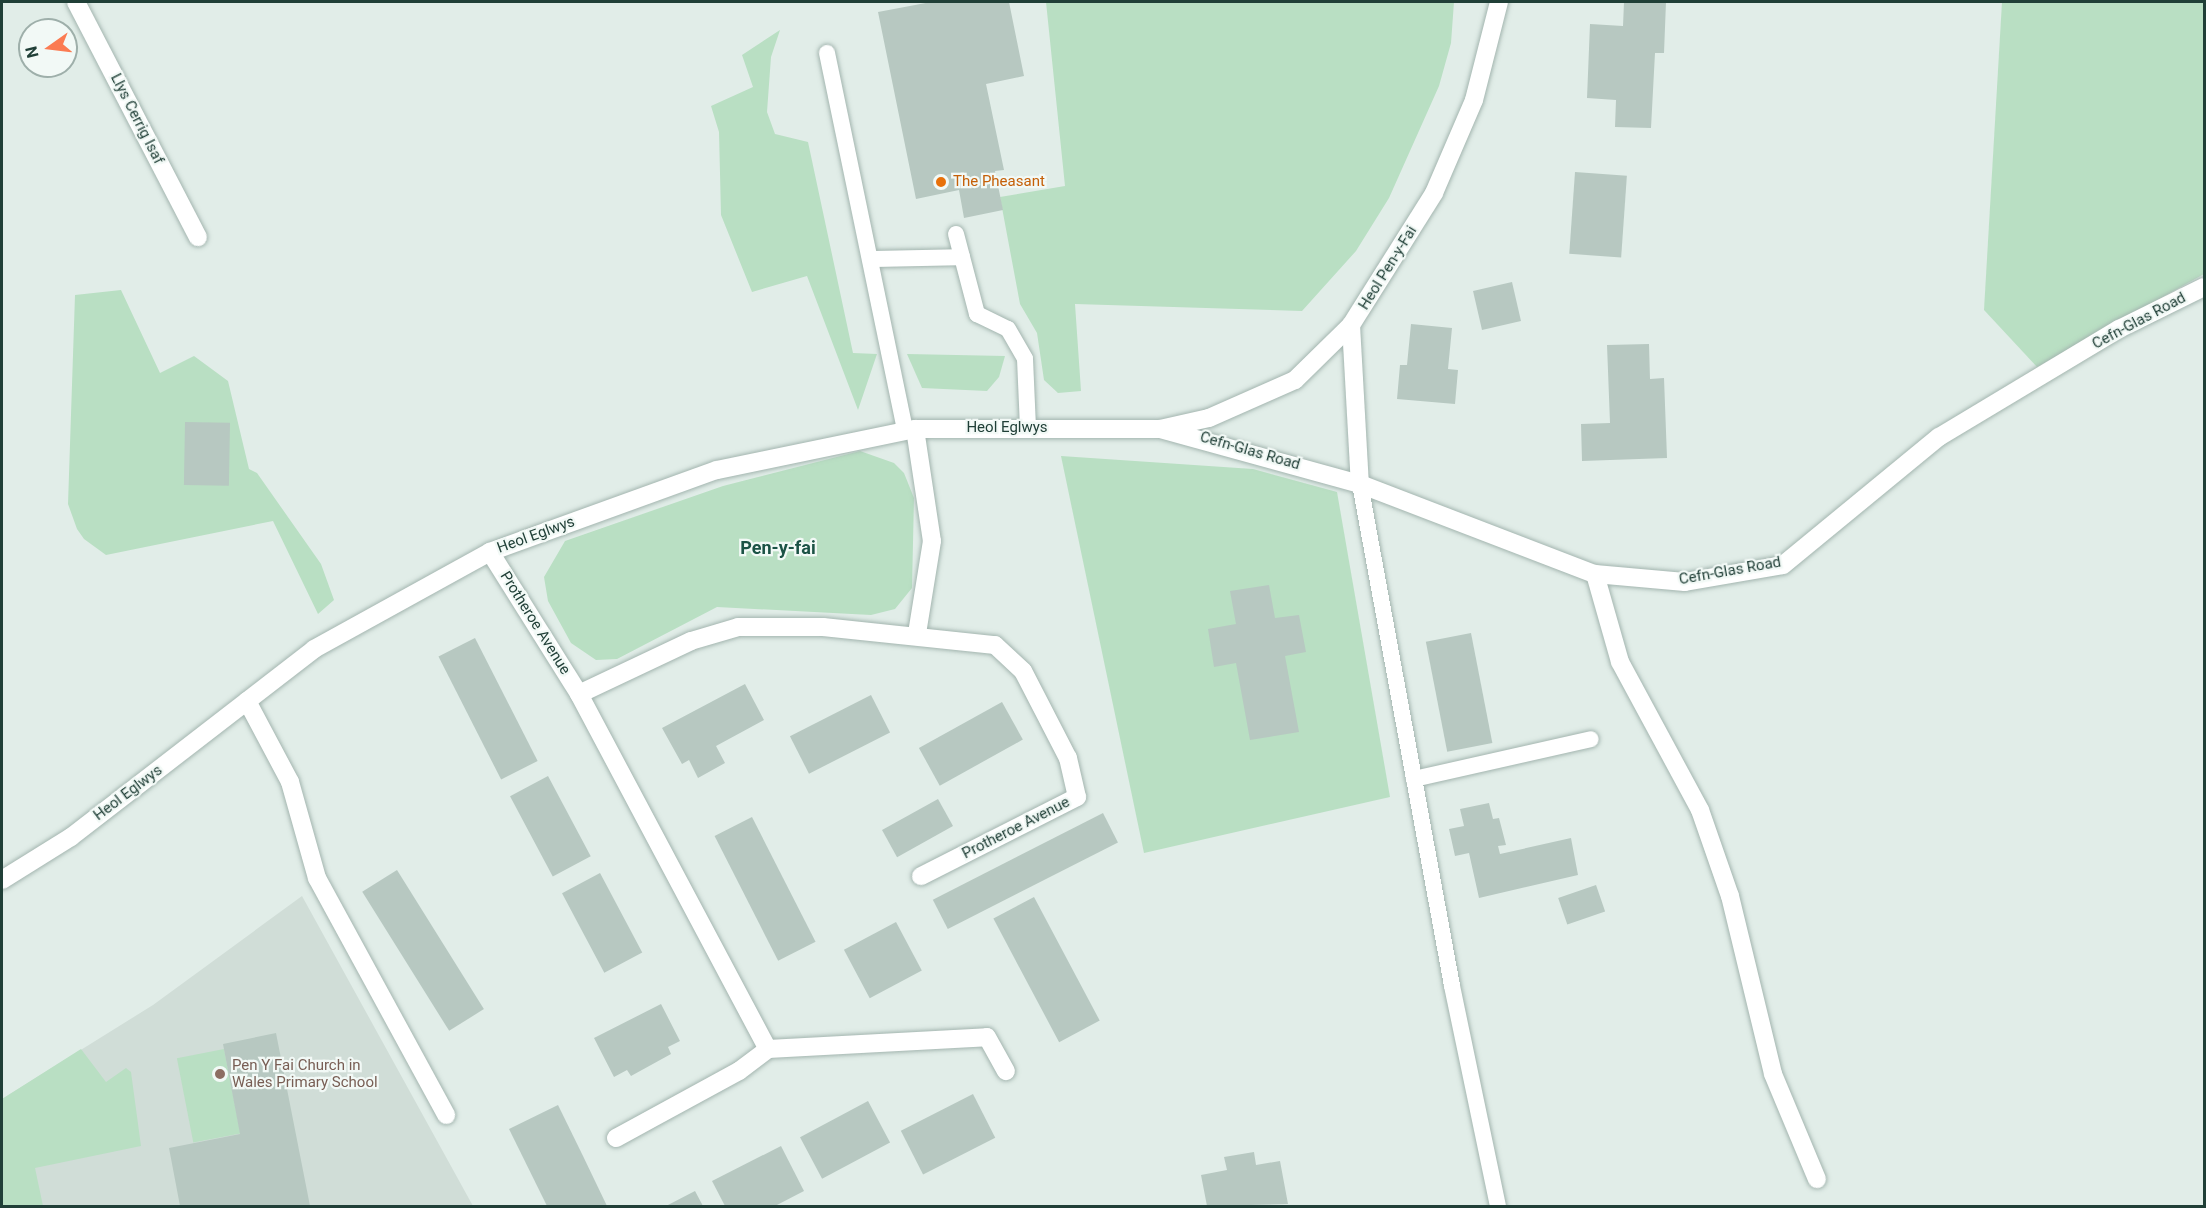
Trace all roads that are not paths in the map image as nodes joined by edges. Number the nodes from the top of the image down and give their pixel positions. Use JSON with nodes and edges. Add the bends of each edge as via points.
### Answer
{"nodes":[{"id":1,"x":76,"y":2,"type":"edge"},
{"id":2,"x":1499,"y":2,"type":"edge"},
{"id":3,"x":827,"y":53,"type":"dead end"},
{"id":4,"x":956,"y":234,"type":"dead end"},
{"id":5,"x":198,"y":237,"type":"dead end"},
{"id":6,"x":962,"y":257,"type":"junction"},
{"id":7,"x":870,"y":259,"type":"junction"},
{"id":8,"x":2205,"y":287,"type":"edge"},
{"id":9,"x":1351,"y":325,"type":"junction"},
{"id":10,"x":1028,"y":427,"type":"junction"},
{"id":11,"x":910,"y":429,"type":"junction"},
{"id":12,"x":1160,"y":429,"type":"junction"},
{"id":13,"x":1360,"y":484,"type":"junction"},
{"id":14,"x":490,"y":552,"type":"junction"},
{"id":15,"x":1595,"y":574,"type":"junction"},
{"id":16,"x":917,"y":634,"type":"junction"},
{"id":17,"x":579,"y":694,"type":"junction"},
{"id":18,"x":247,"y":701,"type":"junction"},
{"id":19,"x":1591,"y":739,"type":"dead end"},
{"id":20,"x":1414,"y":779,"type":"junction"},
{"id":21,"x":921,"y":876,"type":"dead end"},
{"id":22,"x":2,"y":880,"type":"edge"},
{"id":23,"x":768,"y":1049,"type":"junction"},
{"id":24,"x":1006,"y":1071,"type":"dead end"},
{"id":25,"x":446,"y":1115,"type":"dead end"},
{"id":26,"x":616,"y":1138,"type":"dead end"},
{"id":27,"x":1817,"y":1179,"type":"dead end"},
{"id":28,"x":1498,"y":1206,"type":"edge"}],
"edges":[{"from":1,"to":5,"type":"street","name":"Llys Cerrig Isaf"},
{"from":2,"to":9,"type":"street","name":"Heol Pen-y-Fai","via":[[1474,100],[1434,193]]},
{"from":3,"to":7,"type":"lane"},
{"from":4,"to":6,"type":"lane"},
{"from":6,"to":7,"type":"lane"},
{"from":6,"to":10,"type":"lane","via":[[977,314],[1008,329],[1025,359]]},
{"from":7,"to":11,"type":"lane"},
{"from":8,"to":15,"type":"street","name":"Cefn-Glas Road","via":[[2119,329],[1938,436],[1784,565],[1685,582]]},
{"from":9,"to":12,"type":"street","name":"Heol Pen-y-Fai","via":[[1295,380],[1209,418]]},
{"from":9,"to":13,"type":"street"},
{"from":10,"to":11,"type":"street","name":"Heol Eglwys"},
{"from":10,"to":12,"type":"street","name":"Heol Eglwys"},
{"from":11,"to":14,"type":"street","name":"Heol Eglwys","via":[[717,470]]},
{"from":11,"to":16,"type":"street","via":[[932,540]]},
{"from":12,"to":13,"type":"street","name":"Cefn-Glas Road"},
{"from":13,"to":15,"type":"street","name":"Cefn-Glas Road"},
{"from":13,"to":20,"type":"lane"},
{"from":14,"to":17,"type":"street","name":"Protheroe Avenue"},
{"from":14,"to":18,"type":"street","name":"Heol Eglwys","via":[[314,649]]},
{"from":15,"to":27,"type":"street","via":[[1620,662],[1700,810],[1730,896],[1773,1074]]},
{"from":16,"to":17,"type":"street","name":"Protheroe Avenue","via":[[823,627],[738,627],[690,641]]},
{"from":16,"to":21,"type":"street","name":"Protheroe Avenue","via":[[995,645],[1023,671],[1068,758],[1077,797]]},
{"from":17,"to":23,"type":"street","name":"Protheroe Avenue"},
{"from":18,"to":22,"type":"street","name":"Heol Eglwys","via":[[70,837]]},
{"from":18,"to":25,"type":"street","via":[[290,782],[317,878]]},
{"from":19,"to":20,"type":"lane"},
{"from":20,"to":28,"type":"lane"},
{"from":23,"to":24,"type":"street","via":[[987,1037]]},
{"from":23,"to":26,"type":"street","via":[[740,1071]]}]}
